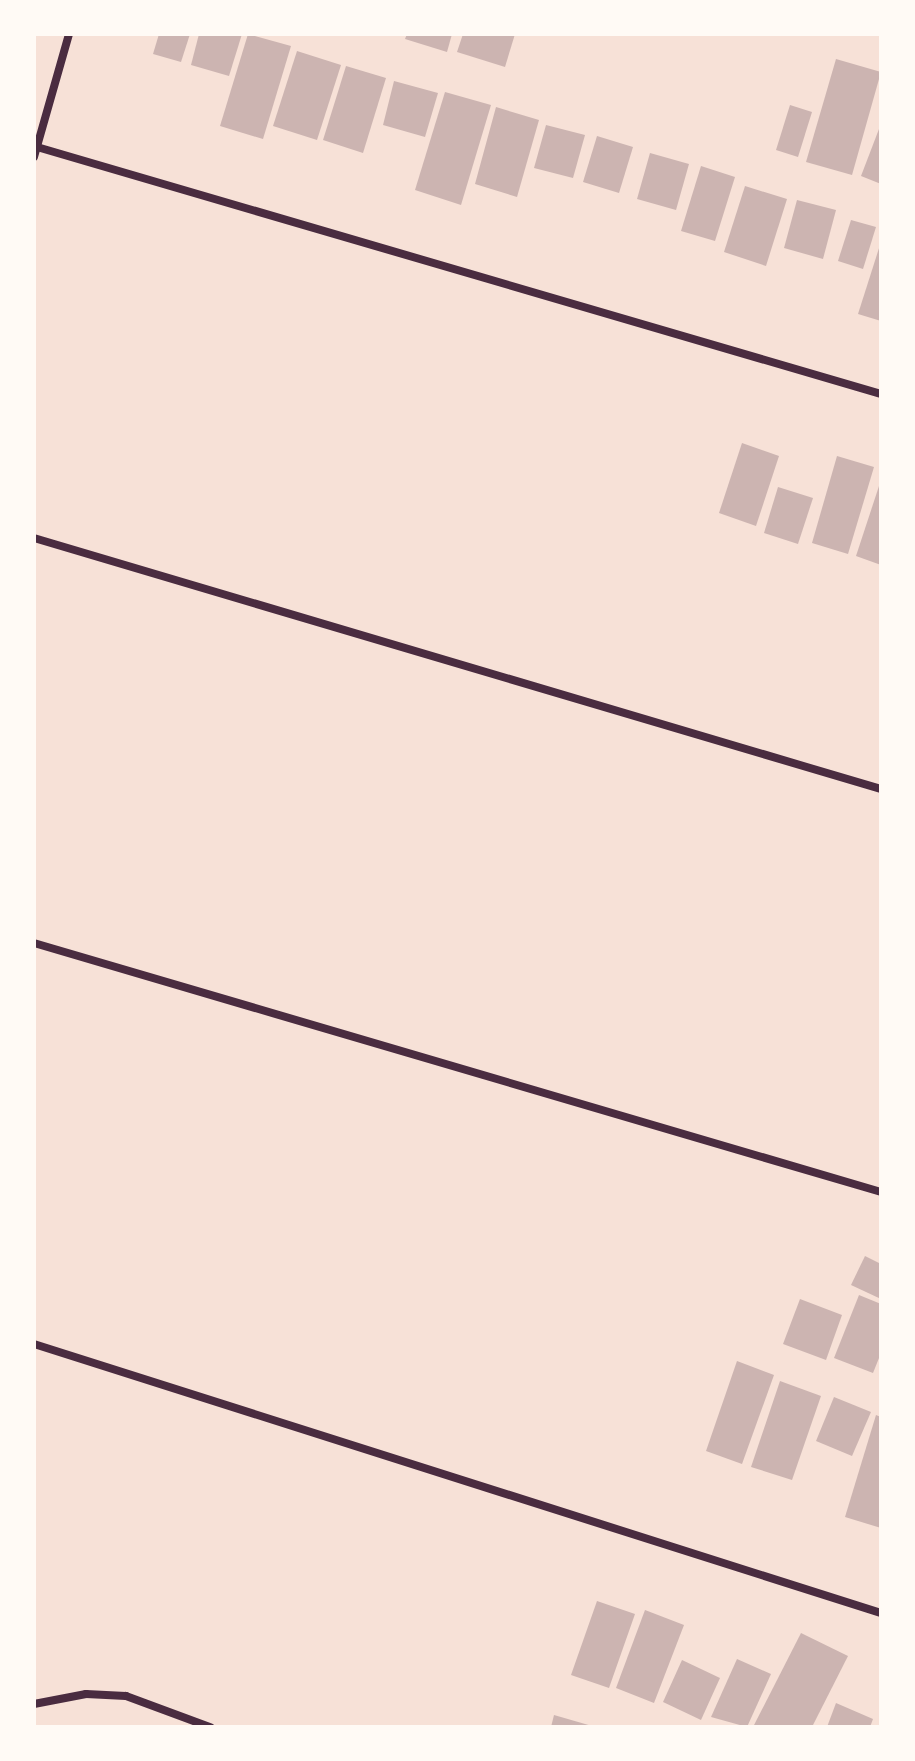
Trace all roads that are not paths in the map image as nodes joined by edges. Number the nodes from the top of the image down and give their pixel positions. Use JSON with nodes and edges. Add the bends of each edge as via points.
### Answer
{"nodes":[{"id":1,"x":69,"y":34,"type":"edge"},
{"id":2,"x":37,"y":147,"type":"junction"},
{"id":3,"x":34,"y":157,"type":"edge"},
{"id":4,"x":881,"y":394,"type":"edge"},
{"id":5,"x":34,"y":538,"type":"edge"},
{"id":6,"x":881,"y":789,"type":"edge"},
{"id":7,"x":34,"y":943,"type":"edge"},
{"id":8,"x":881,"y":1192,"type":"edge"},
{"id":9,"x":34,"y":1344,"type":"edge"},
{"id":10,"x":881,"y":1613,"type":"edge"},
{"id":11,"x":34,"y":1704,"type":"edge"},
{"id":12,"x":210,"y":1727,"type":"edge"}],
"edges":[{"from":1,"to":2,"type":"street"},
{"from":2,"to":3,"type":"street"},
{"from":2,"to":4,"type":"street"},
{"from":5,"to":6,"type":"street"},
{"from":7,"to":8,"type":"street"},
{"from":9,"to":10,"type":"street"},
{"from":11,"to":12,"type":"street","via":[[86,1694],[126,1696]]}]}
